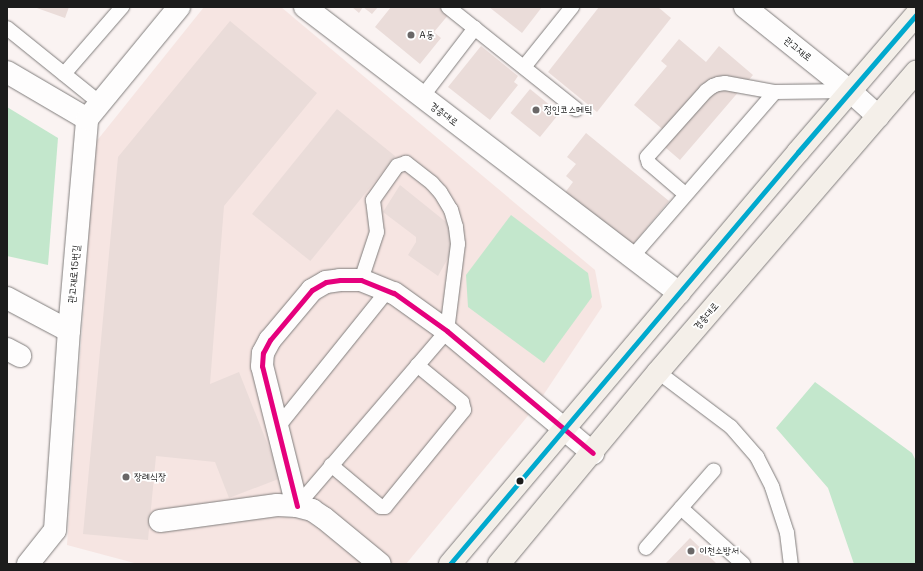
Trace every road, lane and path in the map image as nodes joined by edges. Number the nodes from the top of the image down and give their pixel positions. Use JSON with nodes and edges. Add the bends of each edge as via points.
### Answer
{"nodes":[{"id":1,"x":122,"y":7,"type":"edge"},
{"id":2,"x":179,"y":7,"type":"edge"},
{"id":3,"x":305,"y":7,"type":"edge"},
{"id":4,"x":448,"y":7,"type":"edge"},
{"id":5,"x":572,"y":7,"type":"edge"},
{"id":6,"x":745,"y":7,"type":"edge"},
{"id":7,"x":916,"y":15,"type":"edge"},
{"id":8,"x":7,"y":28,"type":"edge"},
{"id":9,"x":475,"y":28,"type":"junction"},
{"id":10,"x":524,"y":67,"type":"junction"},
{"id":11,"x":7,"y":72,"type":"edge"},
{"id":12,"x":916,"y":72,"type":"edge"},
{"id":13,"x":64,"y":74,"type":"junction"},
{"id":14,"x":850,"y":91,"type":"junction"},
{"id":15,"x":775,"y":92,"type":"junction"},
{"id":16,"x":422,"y":97,"type":"junction"},
{"id":17,"x":576,"y":109,"type":"dead end"},
{"id":18,"x":93,"y":111,"type":"junction"},
{"id":19,"x":878,"y":116,"type":"junction"},
{"id":20,"x":685,"y":194,"type":"junction"},
{"id":21,"x":632,"y":258,"type":"junction"},
{"id":22,"x":361,"y":280,"type":"junction"},
{"id":23,"x":388,"y":290,"type":"junction"},
{"id":24,"x":679,"y":293,"type":"junction"},
{"id":25,"x":7,"y":298,"type":"edge"},
{"id":26,"x":446,"y":331,"type":"junction"},
{"id":27,"x":69,"y":332,"type":"junction"},
{"id":28,"x":417,"y":365,"type":"junction"},
{"id":29,"x":658,"y":372,"type":"junction"},
{"id":30,"x":277,"y":428,"type":"junction"},
{"id":31,"x":564,"y":429,"type":"junction"},
{"id":32,"x":593,"y":453,"type":"junction"},
{"id":33,"x":331,"y":466,"type":"junction"},
{"id":34,"x":714,"y":470,"type":"dead end"},
{"id":35,"x":297,"y":506,"type":"junction"},
{"id":36,"x":681,"y":508,"type":"junction"},
{"id":37,"x":160,"y":521,"type":"dead end"},
{"id":38,"x":646,"y":548,"type":"dead end"},
{"id":39,"x":28,"y":564,"type":"edge"},
{"id":40,"x":380,"y":564,"type":"edge"},
{"id":41,"x":450,"y":564,"type":"edge"},
{"id":42,"x":499,"y":564,"type":"edge"},
{"id":43,"x":743,"y":564,"type":"edge"},
{"id":44,"x":791,"y":564,"type":"edge"}],
"edges":[{"from":1,"to":13,"type":"lane"},
{"from":2,"to":18,"type":"street"},
{"from":3,"to":16,"type":"street","name":"경충대로"},
{"from":4,"to":9,"type":"lane"},
{"from":5,"to":10,"type":"lane"},
{"from":6,"to":14,"type":"street","name":"관고재로"},
{"from":7,"to":14,"type":"main road"},
{"from":8,"to":13,"type":"lane"},
{"from":9,"to":10,"type":"lane"},
{"from":9,"to":16,"type":"lane"},
{"from":10,"to":17,"type":"lane"},
{"from":11,"to":18,"type":"street"},
{"from":12,"to":19,"type":"main road","name":"경충대로"},
{"from":13,"to":18,"type":"lane"},
{"from":14,"to":15,"type":"lane"},
{"from":14,"to":19,"type":"street","name":"관고재로"},
{"from":14,"to":24,"type":"main road"},
{"from":15,"to":20,"type":"lane"},
{"from":15,"to":20,"type":"lane","via":[[718,84],[706,91],[648,156],[649,164]]},
{"from":16,"to":21,"type":"street","name":"경충대로"},
{"from":18,"to":27,"type":"street","name":"관고재로15번길"},
{"from":19,"to":29,"type":"main road","name":"경충대로"},
{"from":20,"to":21,"type":"lane"},
{"from":21,"to":24,"type":"street","name":"경충대로"},
{"from":22,"to":23,"type":"street"},
{"from":22,"to":26,"type":"lane","via":[[377,232],[373,200],[397,166],[406,163],[440,192],[451,210],[456,227],[458,244]]},
{"from":22,"to":30,"type":"street","via":[[326,282],[312,290],[270,340],[263,353],[262,366]]},
{"from":23,"to":26,"type":"street"},
{"from":23,"to":30,"type":"lane"},
{"from":24,"to":31,"type":"main road"},
{"from":25,"to":27,"type":"street"},
{"from":26,"to":28,"type":"lane"},
{"from":26,"to":31,"type":"street"},
{"from":27,"to":39,"type":"street","name":"관고재로15번길","via":[[55,530]]},
{"from":28,"to":33,"type":"lane"},
{"from":28,"to":33,"type":"lane","via":[[462,402],[464,410],[385,507],[381,507]]},
{"from":29,"to":32,"type":"main road","name":"경충대로"},
{"from":29,"to":44,"type":"lane","via":[[731,427],[757,456],[772,487],[788,533]]},
{"from":30,"to":35,"type":"street"},
{"from":31,"to":32,"type":"street"},
{"from":31,"to":41,"type":"main road"},
{"from":32,"to":42,"type":"main road","name":"경충대로"},
{"from":33,"to":35,"type":"lane"},
{"from":34,"to":36,"type":"lane"},
{"from":35,"to":37,"type":"street","via":[[277,505]]},
{"from":35,"to":40,"type":"street","via":[[312,510],[324,518]]},
{"from":36,"to":38,"type":"lane"},
{"from":36,"to":43,"type":"lane"}]}
